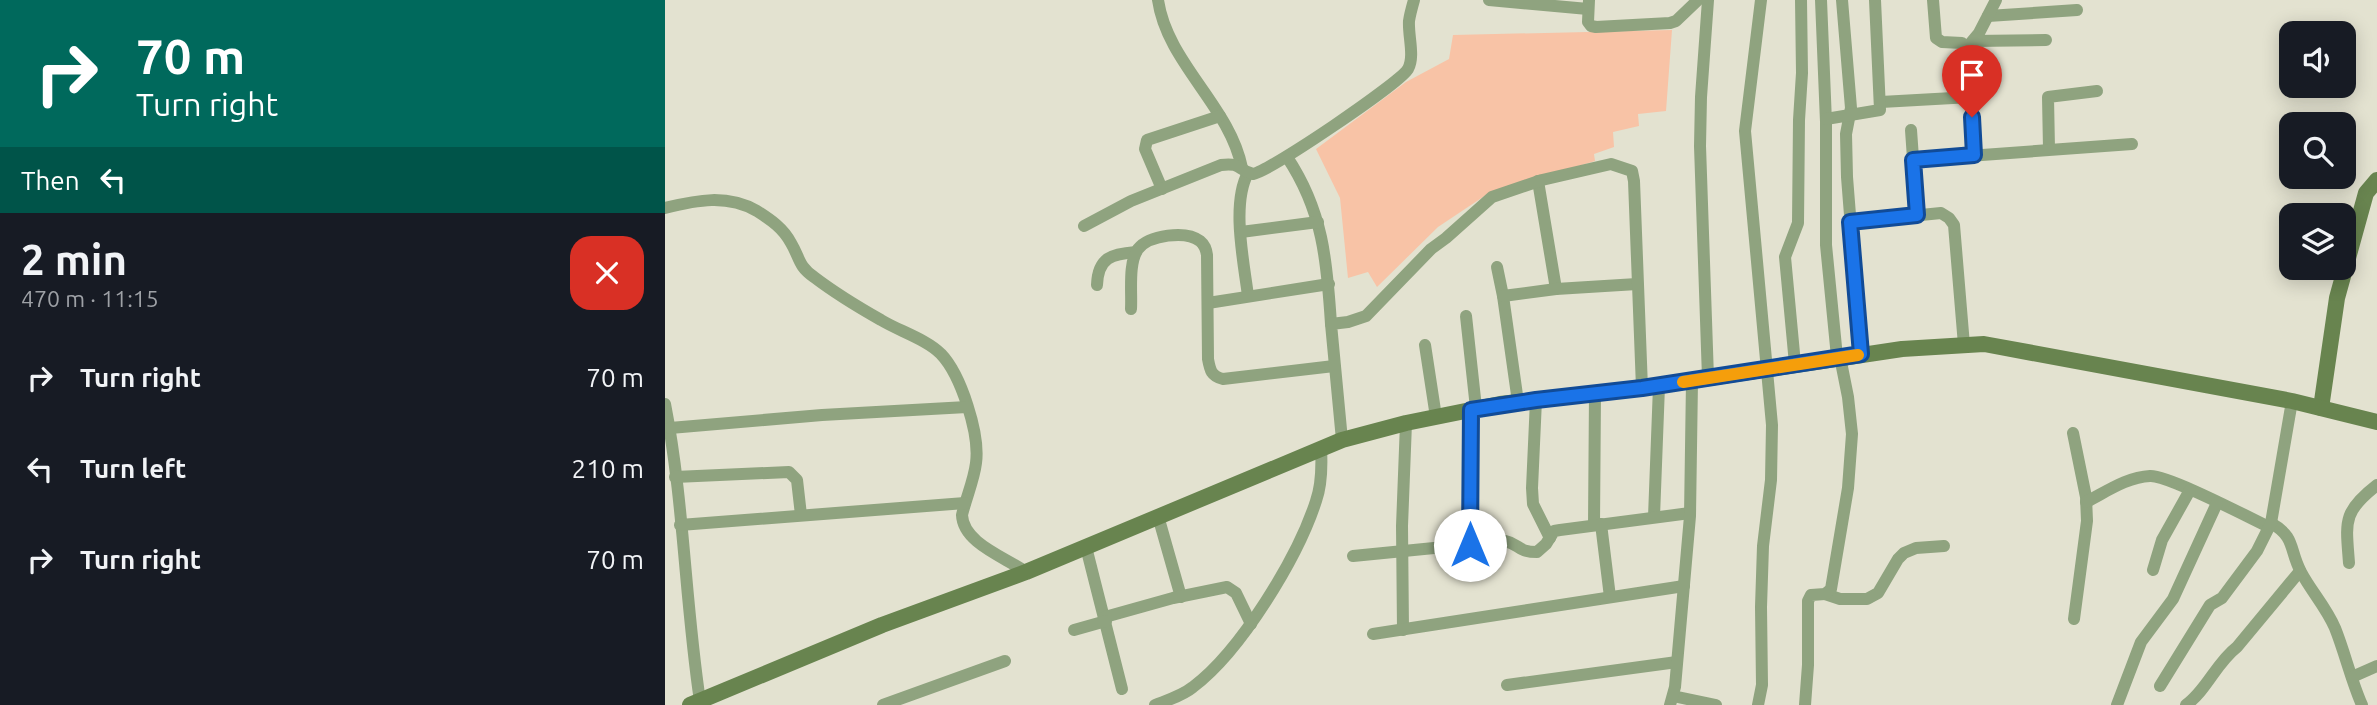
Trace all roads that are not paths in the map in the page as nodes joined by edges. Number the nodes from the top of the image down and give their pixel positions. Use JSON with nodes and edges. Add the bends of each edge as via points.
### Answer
{"nodes":[{"id":1,"x":1158,"y":0,"type":"edge"},
{"id":2,"x":1414,"y":0,"type":"edge"},
{"id":3,"x":1489,"y":0,"type":"edge"},
{"id":4,"x":1697,"y":0,"type":"edge"},
{"id":5,"x":1708,"y":0,"type":"edge"},
{"id":6,"x":1761,"y":0,"type":"edge"},
{"id":7,"x":1801,"y":0,"type":"edge"},
{"id":8,"x":1821,"y":0,"type":"edge"},
{"id":9,"x":1842,"y":0,"type":"edge"},
{"id":10,"x":1875,"y":0,"type":"edge"},
{"id":11,"x":1933,"y":0,"type":"edge"},
{"id":12,"x":1996,"y":0,"type":"edge"},
{"id":13,"x":1589,"y":4,"type":"edge"},
{"id":14,"x":2077,"y":10,"type":"dead end"},
{"id":15,"x":1988,"y":16,"type":"junction"},
{"id":16,"x":2046,"y":40,"type":"dead end"},
{"id":17,"x":1970,"y":44,"type":"junction"},
{"id":18,"x":2097,"y":91,"type":"dead end"},
{"id":19,"x":1971,"y":97,"type":"junction"},
{"id":20,"x":1881,"y":102,"type":"junction"},
{"id":21,"x":1850,"y":115,"type":"junction"},
{"id":22,"x":1220,"y":116,"type":"junction"},
{"id":23,"x":1826,"y":119,"type":"junction"},
{"id":24,"x":1911,"y":130,"type":"dead end"},
{"id":25,"x":2133,"y":144,"type":"dead end"},
{"id":26,"x":2049,"y":149,"type":"junction"},
{"id":27,"x":1974,"y":155,"type":"junction"},
{"id":28,"x":1287,"y":157,"type":"junction"},
{"id":29,"x":1913,"y":160,"type":"junction"},
{"id":30,"x":1245,"y":171,"type":"junction"},
{"id":31,"x":2377,"y":180,"type":"edge"},
{"id":32,"x":1538,"y":181,"type":"junction"},
{"id":33,"x":1162,"y":189,"type":"junction"},
{"id":34,"x":665,"y":208,"type":"edge"},
{"id":35,"x":1917,"y":215,"type":"junction"},
{"id":36,"x":1318,"y":222,"type":"junction"},
{"id":37,"x":1850,"y":222,"type":"junction"},
{"id":38,"x":1084,"y":226,"type":"dead end"},
{"id":39,"x":1241,"y":232,"type":"junction"},
{"id":40,"x":1136,"y":251,"type":"junction"},
{"id":41,"x":1497,"y":267,"type":"dead end"},
{"id":42,"x":1329,"y":284,"type":"junction"},
{"id":43,"x":1637,"y":284,"type":"junction"},
{"id":44,"x":1097,"y":285,"type":"dead end"},
{"id":45,"x":1556,"y":289,"type":"junction"},
{"id":46,"x":1248,"y":296,"type":"junction"},
{"id":47,"x":1503,"y":296,"type":"junction"},
{"id":48,"x":1208,"y":303,"type":"junction"},
{"id":49,"x":1131,"y":309,"type":"dead end"},
{"id":50,"x":1466,"y":316,"type":"dead end"},
{"id":51,"x":1331,"y":324,"type":"junction"},
{"id":52,"x":1425,"y":345,"type":"dead end"},
{"id":53,"x":1964,"y":345,"type":"junction"},
{"id":54,"x":1861,"y":354,"type":"junction"},
{"id":55,"x":1838,"y":357,"type":"junction"},
{"id":56,"x":1795,"y":364,"type":"junction"},
{"id":57,"x":1334,"y":366,"type":"junction"},
{"id":58,"x":1765,"y":369,"type":"junction"},
{"id":59,"x":1700,"y":379,"type":"junction"},
{"id":60,"x":1651,"y":387,"type":"junction"},
{"id":61,"x":1595,"y":393,"type":"junction"},
{"id":62,"x":1536,"y":400,"type":"junction"},
{"id":63,"x":2292,"y":401,"type":"junction"},
{"id":64,"x":1518,"y":402,"type":"junction"},
{"id":65,"x":665,"y":404,"type":"edge"},
{"id":66,"x":967,"y":407,"type":"junction"},
{"id":67,"x":2321,"y":408,"type":"junction"},
{"id":68,"x":1473,"y":409,"type":"junction"},
{"id":69,"x":1436,"y":417,"type":"junction"},
{"id":70,"x":2377,"y":422,"type":"edge"},
{"id":71,"x":1406,"y":423,"type":"junction"},
{"id":72,"x":670,"y":428,"type":"junction"},
{"id":73,"x":2073,"y":433,"type":"dead end"},
{"id":74,"x":1342,"y":440,"type":"junction"},
{"id":75,"x":1321,"y":448,"type":"junction"},
{"id":76,"x":675,"y":477,"type":"junction"},
{"id":77,"x":2377,"y":485,"type":"edge"},
{"id":78,"x":2190,"y":490,"type":"junction"},
{"id":79,"x":2086,"y":502,"type":"junction"},
{"id":80,"x":965,"y":503,"type":"junction"},
{"id":81,"x":2217,"y":503,"type":"junction"},
{"id":82,"x":1690,"y":513,"type":"junction"},
{"id":83,"x":801,"y":515,"type":"junction"},
{"id":84,"x":1158,"y":516,"type":"junction"},
{"id":85,"x":1654,"y":517,"type":"junction"},
{"id":86,"x":680,"y":524,"type":"junction"},
{"id":87,"x":1597,"y":525,"type":"junction"},
{"id":88,"x":2270,"y":525,"type":"junction"},
{"id":89,"x":1550,"y":538,"type":"junction"},
{"id":90,"x":1470,"y":545,"type":"junction"},
{"id":91,"x":1944,"y":546,"type":"dead end"},
{"id":92,"x":1086,"y":547,"type":"junction"},
{"id":93,"x":1402,"y":552,"type":"junction"},
{"id":94,"x":1353,"y":556,"type":"dead end"},
{"id":95,"x":2349,"y":563,"type":"dead end"},
{"id":96,"x":2153,"y":570,"type":"dead end"},
{"id":97,"x":2300,"y":571,"type":"junction"},
{"id":98,"x":1026,"y":572,"type":"junction"},
{"id":99,"x":1684,"y":586,"type":"junction"},
{"id":100,"x":1825,"y":594,"type":"junction"},
{"id":101,"x":1181,"y":597,"type":"junction"},
{"id":102,"x":1610,"y":597,"type":"junction"},
{"id":103,"x":1106,"y":619,"type":"junction"},
{"id":104,"x":2074,"y":619,"type":"dead end"},
{"id":105,"x":1251,"y":624,"type":"junction"},
{"id":106,"x":1403,"y":630,"type":"junction"},
{"id":107,"x":1074,"y":631,"type":"dead end"},
{"id":108,"x":1373,"y":634,"type":"dead end"},
{"id":109,"x":1005,"y":661,"type":"dead end"},
{"id":110,"x":1678,"y":662,"type":"junction"},
{"id":111,"x":2377,"y":666,"type":"edge"},
{"id":112,"x":2352,"y":677,"type":"junction"},
{"id":113,"x":1507,"y":685,"type":"dead end"},
{"id":114,"x":2160,"y":686,"type":"dead end"},
{"id":115,"x":1122,"y":689,"type":"dead end"},
{"id":116,"x":722,"y":699,"type":"edge"},
{"id":117,"x":1671,"y":701,"type":"edge"},
{"id":118,"x":695,"y":703,"type":"edge"},
{"id":119,"x":883,"y":705,"type":"edge"},
{"id":120,"x":1155,"y":705,"type":"edge"},
{"id":121,"x":1716,"y":705,"type":"edge"},
{"id":122,"x":1758,"y":705,"type":"edge"},
{"id":123,"x":1805,"y":705,"type":"edge"},
{"id":124,"x":2117,"y":705,"type":"edge"},
{"id":125,"x":2186,"y":705,"type":"edge"},
{"id":126,"x":2362,"y":705,"type":"edge"}],
"edges":[{"from":1,"to":22,"type":"street","via":[[1173,41]]},
{"from":2,"to":28,"type":"street","via":[[1408,70]]},
{"from":3,"to":13,"type":"street"},
{"from":4,"to":13,"type":"street","via":[[1676,21],[1655,25],[1591,26]]},
{"from":5,"to":59,"type":"street","via":[[1701,97]]},
{"from":6,"to":58,"type":"street","via":[[1745,131]]},
{"from":7,"to":56,"type":"street","via":[[1798,223],[1785,257]]},
{"from":8,"to":23,"type":"street"},
{"from":9,"to":21,"type":"street"},
{"from":10,"to":20,"type":"street"},
{"from":11,"to":17,"type":"street","via":[[1936,38]]},
{"from":12,"to":15,"type":"street"},
{"from":14,"to":15,"type":"street"},
{"from":15,"to":17,"type":"street"},
{"from":16,"to":17,"type":"street"},
{"from":17,"to":19,"type":"street"},
{"from":18,"to":26,"type":"street","via":[[2048,97]]},
{"from":19,"to":20,"type":"street"},
{"from":19,"to":27,"type":"street"},
{"from":20,"to":21,"type":"street","via":[[1880,110]]},
{"from":21,"to":23,"type":"street"},
{"from":21,"to":37,"type":"street","via":[[1846,134]]},
{"from":22,"to":30,"type":"street"},
{"from":22,"to":33,"type":"street","via":[[1147,140],[1145,149]]},
{"from":23,"to":55,"type":"street","via":[[1826,245]]},
{"from":24,"to":29,"type":"street"},
{"from":25,"to":26,"type":"street"},
{"from":26,"to":27,"type":"street"},
{"from":27,"to":29,"type":"street"},
{"from":28,"to":30,"type":"street","via":[[1262,172]]},
{"from":28,"to":36,"type":"street"},
{"from":29,"to":35,"type":"street"},
{"from":30,"to":33,"type":"street","via":[[1231,163],[1221,165]]},
{"from":30,"to":39,"type":"street"},
{"from":31,"to":67,"type":"main road","via":[[2366,193],[2337,298]]},
{"from":32,"to":43,"type":"street","via":[[1611,164],[1632,171]]},
{"from":32,"to":45,"type":"street"},
{"from":32,"to":51,"type":"street","via":[[1492,197],[1431,249],[1366,316]]},
{"from":33,"to":38,"type":"street"},
{"from":34,"to":66,"type":"street","via":[[699,199],[729,200],[769,218],[810,274],[940,353],[951,367]]},
{"from":35,"to":37,"type":"street"},
{"from":35,"to":53,"type":"street","via":[[1941,213],[1954,225]]},
{"from":36,"to":39,"type":"street"},
{"from":36,"to":42,"type":"street"},
{"from":37,"to":54,"type":"street"},
{"from":39,"to":46,"type":"street"},
{"from":40,"to":44,"type":"street","via":[[1104,261]]},
{"from":40,"to":48,"type":"street","via":[[1156,238],[1198,239],[1207,255]]},
{"from":40,"to":49,"type":"street"},
{"from":41,"to":47,"type":"street"},
{"from":42,"to":46,"type":"street"},
{"from":42,"to":51,"type":"street"},
{"from":43,"to":45,"type":"street"},
{"from":43,"to":60,"type":"street"},
{"from":45,"to":47,"type":"street"},
{"from":46,"to":48,"type":"street"},
{"from":47,"to":64,"type":"street"},
{"from":48,"to":57,"type":"street","via":[[1208,359],[1215,377]]},
{"from":50,"to":68,"type":"street"},
{"from":51,"to":57,"type":"street"},
{"from":52,"to":69,"type":"street"},
{"from":53,"to":54,"type":"main road"},
{"from":53,"to":63,"type":"main road","via":[[2048,354]]},
{"from":54,"to":55,"type":"main road"},
{"from":55,"to":56,"type":"main road"},
{"from":55,"to":100,"type":"street","via":[[1852,435],[1844,523],[1832,584]]},
{"from":56,"to":58,"type":"main road"},
{"from":57,"to":74,"type":"street"},
{"from":58,"to":59,"type":"main road"},
{"from":58,"to":122,"type":"street","via":[[1772,425],[1771,480],[1763,546]]},
{"from":59,"to":60,"type":"main road"},
{"from":59,"to":82,"type":"street"},
{"from":60,"to":61,"type":"main road"},
{"from":60,"to":85,"type":"street"},
{"from":61,"to":62,"type":"main road"},
{"from":61,"to":87,"type":"street"},
{"from":62,"to":64,"type":"main road"},
{"from":62,"to":89,"type":"street","via":[[1533,504]]},
{"from":63,"to":67,"type":"main road"},
{"from":63,"to":88,"type":"street"},
{"from":64,"to":68,"type":"main road"},
{"from":65,"to":72,"type":"street"},
{"from":66,"to":72,"type":"street"},
{"from":66,"to":80,"type":"street","via":[[976,463]]},
{"from":67,"to":70,"type":"main road"},
{"from":68,"to":69,"type":"main road"},
{"from":68,"to":90,"type":"street"},
{"from":69,"to":71,"type":"main road"},
{"from":71,"to":74,"type":"main road"},
{"from":71,"to":93,"type":"street"},
{"from":72,"to":76,"type":"street"},
{"from":73,"to":79,"type":"street"},
{"from":74,"to":75,"type":"main road"},
{"from":75,"to":84,"type":"main road"},
{"from":75,"to":105,"type":"street","via":[[1316,501],[1292,557]]},
{"from":76,"to":83,"type":"street","via":[[789,472],[797,480]]},
{"from":76,"to":86,"type":"street"},
{"from":77,"to":95,"type":"street","via":[[2358,499],[2349,516]]},
{"from":78,"to":79,"type":"street","via":[[2152,476],[2131,479]]},
{"from":78,"to":81,"type":"street"},
{"from":78,"to":96,"type":"street","via":[[2162,540]]},
{"from":79,"to":104,"type":"street"},
{"from":80,"to":83,"type":"street"},
{"from":80,"to":98,"type":"street","via":[[963,523],[971,538]]},
{"from":81,"to":88,"type":"street"},
{"from":81,"to":124,"type":"street","via":[[2173,598],[2141,642]]},
{"from":82,"to":85,"type":"street"},
{"from":82,"to":99,"type":"street"},
{"from":83,"to":86,"type":"street"},
{"from":84,"to":92,"type":"main road"},
{"from":84,"to":101,"type":"street"},
{"from":85,"to":87,"type":"street"},
{"from":86,"to":118,"type":"street"},
{"from":87,"to":89,"type":"street","via":[[1554,531]]},
{"from":87,"to":102,"type":"street"},
{"from":88,"to":97,"type":"street","via":[[2287,536]]},
{"from":88,"to":114,"type":"street","via":[[2229,589],[2210,605]]},
{"from":89,"to":90,"type":"street","via":[[1537,552],[1520,551],[1505,541]]},
{"from":90,"to":93,"type":"street"},
{"from":91,"to":100,"type":"street","via":[[1904,553],[1878,593],[1867,599]]},
{"from":92,"to":98,"type":"main road"},
{"from":92,"to":103,"type":"street"},
{"from":93,"to":94,"type":"street"},
{"from":93,"to":106,"type":"street"},
{"from":97,"to":112,"type":"street","via":[[2334,626]]},
{"from":97,"to":125,"type":"street"},
{"from":98,"to":116,"type":"main road","via":[[882,625]]},
{"from":99,"to":102,"type":"street"},
{"from":99,"to":110,"type":"street"},
{"from":100,"to":123,"type":"street","via":[[1811,595],[1808,601]]},
{"from":101,"to":103,"type":"street"},
{"from":101,"to":105,"type":"street","via":[[1227,587]]},
{"from":102,"to":106,"type":"street"},
{"from":103,"to":107,"type":"street"},
{"from":103,"to":115,"type":"street"},
{"from":105,"to":120,"type":"street","via":[[1194,687]]},
{"from":106,"to":108,"type":"street"},
{"from":109,"to":119,"type":"street"},
{"from":110,"to":113,"type":"street"},
{"from":110,"to":117,"type":"street"},
{"from":111,"to":112,"type":"street"},
{"from":112,"to":126,"type":"street"},
{"from":116,"to":118,"type":"main road"},
{"from":117,"to":121,"type":"street"}]}
